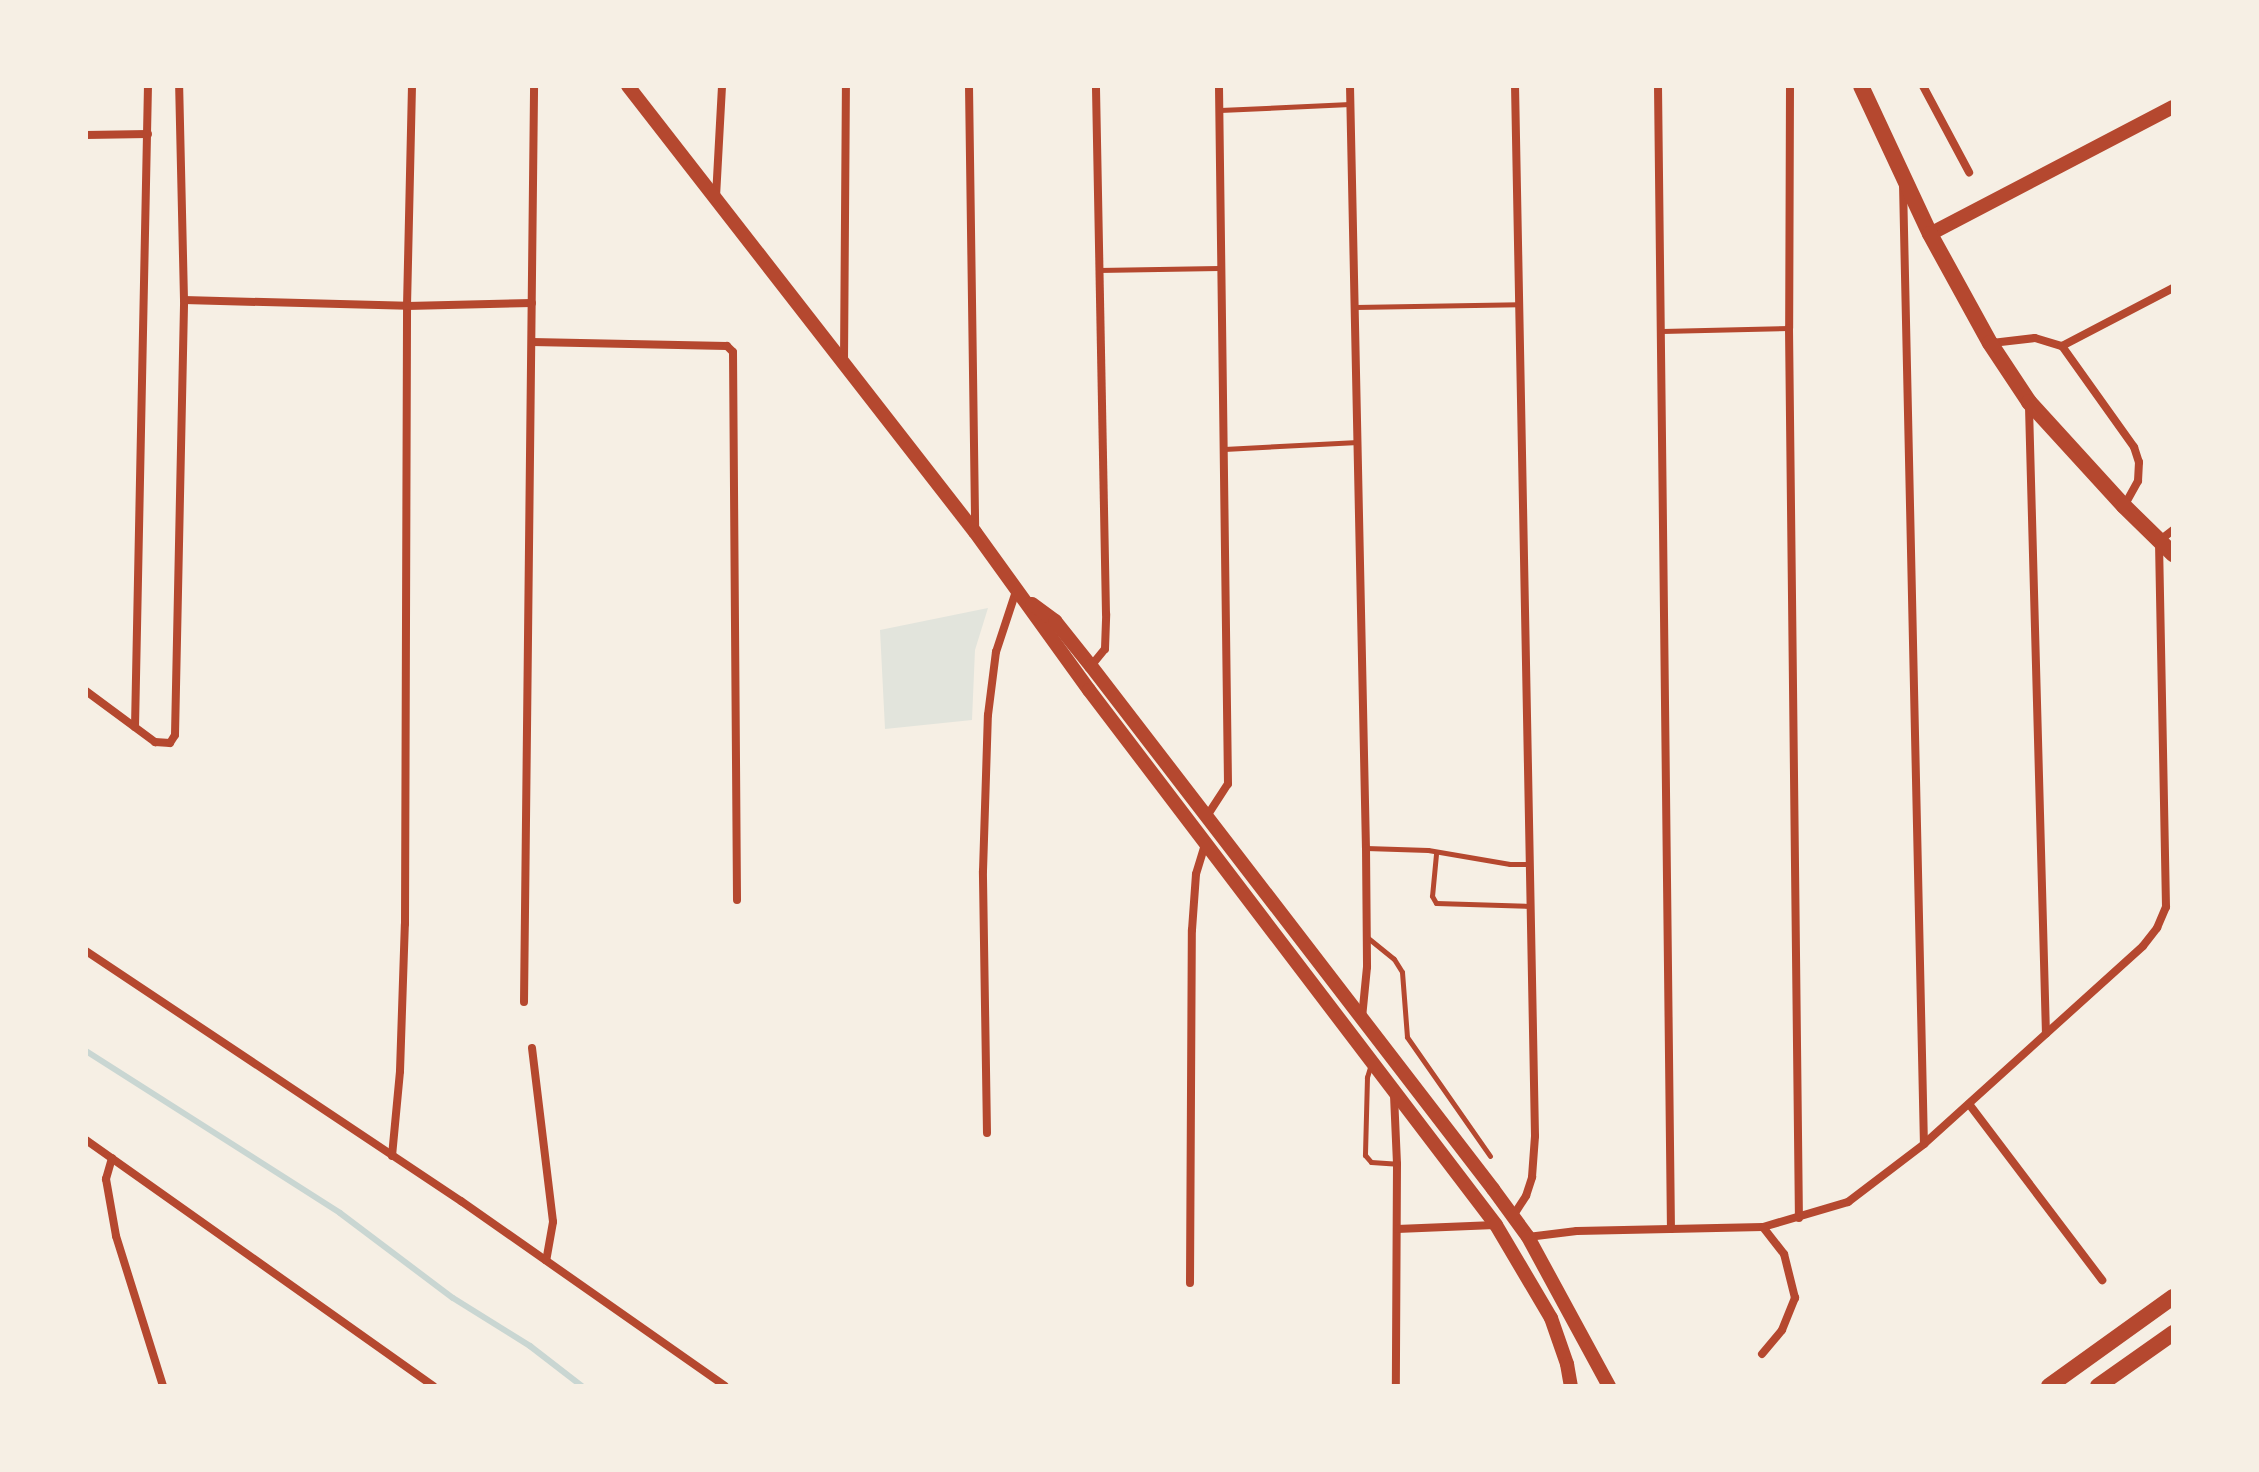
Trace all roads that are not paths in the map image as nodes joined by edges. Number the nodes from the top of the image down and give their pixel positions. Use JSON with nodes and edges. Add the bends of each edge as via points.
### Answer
{"nodes":[{"id":1,"x":148,"y":86,"type":"edge"},
{"id":2,"x":179,"y":86,"type":"edge"},
{"id":3,"x":412,"y":86,"type":"edge"},
{"id":4,"x":534,"y":86,"type":"edge"},
{"id":5,"x":628,"y":86,"type":"edge"},
{"id":6,"x":722,"y":86,"type":"edge"},
{"id":7,"x":846,"y":86,"type":"edge"},
{"id":8,"x":969,"y":86,"type":"edge"},
{"id":9,"x":1096,"y":86,"type":"edge"},
{"id":10,"x":1219,"y":86,"type":"edge"},
{"id":11,"x":1350,"y":86,"type":"edge"},
{"id":12,"x":1515,"y":86,"type":"edge"},
{"id":13,"x":1658,"y":86,"type":"edge"},
{"id":14,"x":1790,"y":86,"type":"edge"},
{"id":15,"x":1861,"y":86,"type":"edge"},
{"id":16,"x":1923,"y":86,"type":"edge"},
{"id":17,"x":1351,"y":104,"type":"junction"},
{"id":18,"x":2173,"y":107,"type":"edge"},
{"id":19,"x":1219,"y":110,"type":"junction"},
{"id":20,"x":148,"y":134,"type":"junction"},
{"id":21,"x":86,"y":135,"type":"edge"},
{"id":22,"x":1969,"y":172,"type":"dead end"},
{"id":23,"x":1902,"y":175,"type":"junction"},
{"id":24,"x":715,"y":198,"type":"junction"},
{"id":25,"x":1930,"y":234,"type":"junction"},
{"id":26,"x":1219,"y":268,"type":"junction"},
{"id":27,"x":1097,"y":270,"type":"junction"},
{"id":28,"x":2173,"y":288,"type":"edge"},
{"id":29,"x":184,"y":300,"type":"junction"},
{"id":30,"x":532,"y":303,"type":"junction"},
{"id":31,"x":1519,"y":304,"type":"junction"},
{"id":32,"x":407,"y":306,"type":"junction"},
{"id":33,"x":1354,"y":307,"type":"junction"},
{"id":34,"x":1789,"y":328,"type":"junction"},
{"id":35,"x":1661,"y":331,"type":"junction"},
{"id":36,"x":532,"y":342,"type":"junction"},
{"id":37,"x":1990,"y":343,"type":"junction"},
{"id":38,"x":2062,"y":346,"type":"junction"},
{"id":39,"x":844,"y":365,"type":"junction"},
{"id":40,"x":2029,"y":402,"type":"junction"},
{"id":41,"x":1358,"y":442,"type":"junction"},
{"id":42,"x":1224,"y":449,"type":"junction"},
{"id":43,"x":2124,"y":506,"type":"junction"},
{"id":44,"x":2173,"y":530,"type":"edge"},
{"id":45,"x":975,"y":532,"type":"junction"},
{"id":46,"x":2159,"y":541,"type":"junction"},
{"id":47,"x":2173,"y":554,"type":"edge"},
{"id":48,"x":1016,"y":591,"type":"junction"},
{"id":49,"x":1091,"y":666,"type":"junction"},
{"id":50,"x":86,"y":691,"type":"edge"},
{"id":51,"x":135,"y":727,"type":"junction"},
{"id":52,"x":1207,"y":816,"type":"junction"},
{"id":53,"x":1206,"y":840,"type":"junction"},
{"id":54,"x":1366,"y":848,"type":"junction"},
{"id":55,"x":1436,"y":854,"type":"junction"},
{"id":56,"x":1530,"y":864,"type":"junction"},
{"id":57,"x":737,"y":900,"type":"dead end"},
{"id":58,"x":1531,"y":906,"type":"junction"},
{"id":59,"x":1367,"y":937,"type":"junction"},
{"id":60,"x":86,"y":951,"type":"edge"},
{"id":61,"x":524,"y":1002,"type":"dead end"},
{"id":62,"x":1362,"y":1019,"type":"junction"},
{"id":63,"x":2046,"y":1034,"type":"junction"},
{"id":64,"x":532,"y":1048,"type":"dead end"},
{"id":65,"x":1372,"y":1060,"type":"junction"},
{"id":66,"x":1394,"y":1090,"type":"junction"},
{"id":67,"x":1969,"y":1104,"type":"junction"},
{"id":68,"x":987,"y":1133,"type":"dead end"},
{"id":69,"x":86,"y":1140,"type":"edge"},
{"id":70,"x":1924,"y":1144,"type":"junction"},
{"id":71,"x":392,"y":1156,"type":"junction"},
{"id":72,"x":1490,"y":1156,"type":"dead end"},
{"id":73,"x":112,"y":1158,"type":"junction"},
{"id":74,"x":1397,"y":1164,"type":"junction"},
{"id":75,"x":1513,"y":1216,"type":"junction"},
{"id":76,"x":1799,"y":1218,"type":"junction"},
{"id":77,"x":1496,"y":1225,"type":"junction"},
{"id":78,"x":1763,"y":1227,"type":"junction"},
{"id":79,"x":1397,"y":1229,"type":"junction"},
{"id":80,"x":1671,"y":1229,"type":"junction"},
{"id":81,"x":1528,"y":1237,"type":"junction"},
{"id":82,"x":546,"y":1260,"type":"junction"},
{"id":83,"x":2102,"y":1280,"type":"dead end"},
{"id":84,"x":1190,"y":1283,"type":"dead end"},
{"id":85,"x":2173,"y":1297,"type":"edge"},
{"id":86,"x":2173,"y":1333,"type":"edge"},
{"id":87,"x":1762,"y":1354,"type":"dead end"},
{"id":88,"x":163,"y":1386,"type":"edge"},
{"id":89,"x":434,"y":1386,"type":"edge"},
{"id":90,"x":725,"y":1386,"type":"edge"},
{"id":91,"x":1396,"y":1386,"type":"edge"},
{"id":92,"x":1571,"y":1386,"type":"edge"},
{"id":93,"x":1608,"y":1386,"type":"edge"},
{"id":94,"x":2049,"y":1386,"type":"edge"},
{"id":95,"x":2098,"y":1386,"type":"edge"}],
"edges":[{"from":1,"to":20,"type":"street"},
{"from":2,"to":29,"type":"street"},
{"from":3,"to":32,"type":"street"},
{"from":4,"to":30,"type":"street"},
{"from":5,"to":24,"type":"street"},
{"from":6,"to":24,"type":"street"},
{"from":7,"to":39,"type":"street"},
{"from":8,"to":45,"type":"street"},
{"from":9,"to":27,"type":"street"},
{"from":10,"to":19,"type":"street"},
{"from":11,"to":17,"type":"street"},
{"from":12,"to":31,"type":"street"},
{"from":13,"to":35,"type":"street"},
{"from":14,"to":34,"type":"street"},
{"from":15,"to":23,"type":"main road"},
{"from":16,"to":22,"type":"street"},
{"from":17,"to":19,"type":"lane"},
{"from":17,"to":33,"type":"street"},
{"from":18,"to":25,"type":"street"},
{"from":19,"to":26,"type":"street"},
{"from":20,"to":21,"type":"street"},
{"from":20,"to":51,"type":"street"},
{"from":23,"to":25,"type":"main road"},
{"from":23,"to":70,"type":"street"},
{"from":24,"to":39,"type":"street"},
{"from":25,"to":37,"type":"main road"},
{"from":26,"to":27,"type":"lane"},
{"from":26,"to":42,"type":"street"},
{"from":27,"to":49,"type":"street","via":[[1105,649]]},
{"from":28,"to":38,"type":"street"},
{"from":29,"to":32,"type":"street"},
{"from":29,"to":51,"type":"street","via":[[175,735],[170,743],[155,742]]},
{"from":30,"to":32,"type":"street"},
{"from":30,"to":36,"type":"street"},
{"from":31,"to":33,"type":"lane"},
{"from":31,"to":56,"type":"street"},
{"from":32,"to":71,"type":"street","via":[[405,924]]},
{"from":33,"to":41,"type":"street"},
{"from":34,"to":35,"type":"lane"},
{"from":34,"to":76,"type":"street"},
{"from":35,"to":80,"type":"street"},
{"from":36,"to":57,"type":"street","via":[[727,346],[735,361]]},
{"from":36,"to":61,"type":"street"},
{"from":37,"to":38,"type":"street","via":[[2035,338]]},
{"from":37,"to":40,"type":"main road"},
{"from":38,"to":43,"type":"street","via":[[2134,447],[2138,481]]},
{"from":39,"to":45,"type":"street"},
{"from":40,"to":43,"type":"main road"},
{"from":40,"to":63,"type":"street"},
{"from":41,"to":42,"type":"lane"},
{"from":41,"to":54,"type":"street"},
{"from":42,"to":52,"type":"street","via":[[1228,784]]},
{"from":43,"to":46,"type":"main road"},
{"from":44,"to":46,"type":"street"},
{"from":45,"to":48,"type":"street"},
{"from":46,"to":47,"type":"main road"},
{"from":46,"to":63,"type":"street","via":[[2166,907],[2143,946]]},
{"from":48,"to":49,"type":"street","via":[[1055,621]]},
{"from":48,"to":53,"type":"street"},
{"from":48,"to":68,"type":"street","via":[[996,652],[988,715],[983,871]]},
{"from":49,"to":52,"type":"street"},
{"from":50,"to":51,"type":"street"},
{"from":52,"to":62,"type":"street"},
{"from":53,"to":65,"type":"street"},
{"from":53,"to":84,"type":"street","via":[[1196,874],[1192,930]]},
{"from":54,"to":55,"type":"lane"},
{"from":54,"to":59,"type":"street"},
{"from":55,"to":56,"type":"lane"},
{"from":55,"to":58,"type":"lane","via":[[1436,903]]},
{"from":56,"to":58,"type":"street"},
{"from":58,"to":75,"type":"street","via":[[1534,1158],[1526,1196]]},
{"from":59,"to":62,"type":"street"},
{"from":59,"to":72,"type":"lane","via":[[1402,972],[1407,1037]]},
{"from":60,"to":71,"type":"street"},
{"from":62,"to":75,"type":"street"},
{"from":63,"to":67,"type":"street"},
{"from":64,"to":82,"type":"street","via":[[553,1222]]},
{"from":65,"to":66,"type":"street"},
{"from":65,"to":74,"type":"lane","via":[[1365,1155],[1371,1162]]},
{"from":66,"to":74,"type":"street"},
{"from":66,"to":77,"type":"street"},
{"from":67,"to":70,"type":"street"},
{"from":67,"to":83,"type":"street"},
{"from":69,"to":73,"type":"street"},
{"from":70,"to":76,"type":"street","via":[[1848,1202]]},
{"from":71,"to":82,"type":"street"},
{"from":73,"to":88,"type":"street","via":[[106,1179],[116,1236]]},
{"from":73,"to":89,"type":"street"},
{"from":74,"to":79,"type":"street"},
{"from":75,"to":81,"type":"street"},
{"from":76,"to":78,"type":"street"},
{"from":77,"to":79,"type":"street"},
{"from":77,"to":92,"type":"street","via":[[1551,1318]]},
{"from":78,"to":80,"type":"street"},
{"from":78,"to":87,"type":"street","via":[[1784,1254],[1795,1298],[1782,1330]]},
{"from":79,"to":91,"type":"street"},
{"from":80,"to":81,"type":"street"},
{"from":81,"to":93,"type":"street"},
{"from":82,"to":90,"type":"street"},
{"from":85,"to":94,"type":"main road"},
{"from":86,"to":95,"type":"main road"}]}
